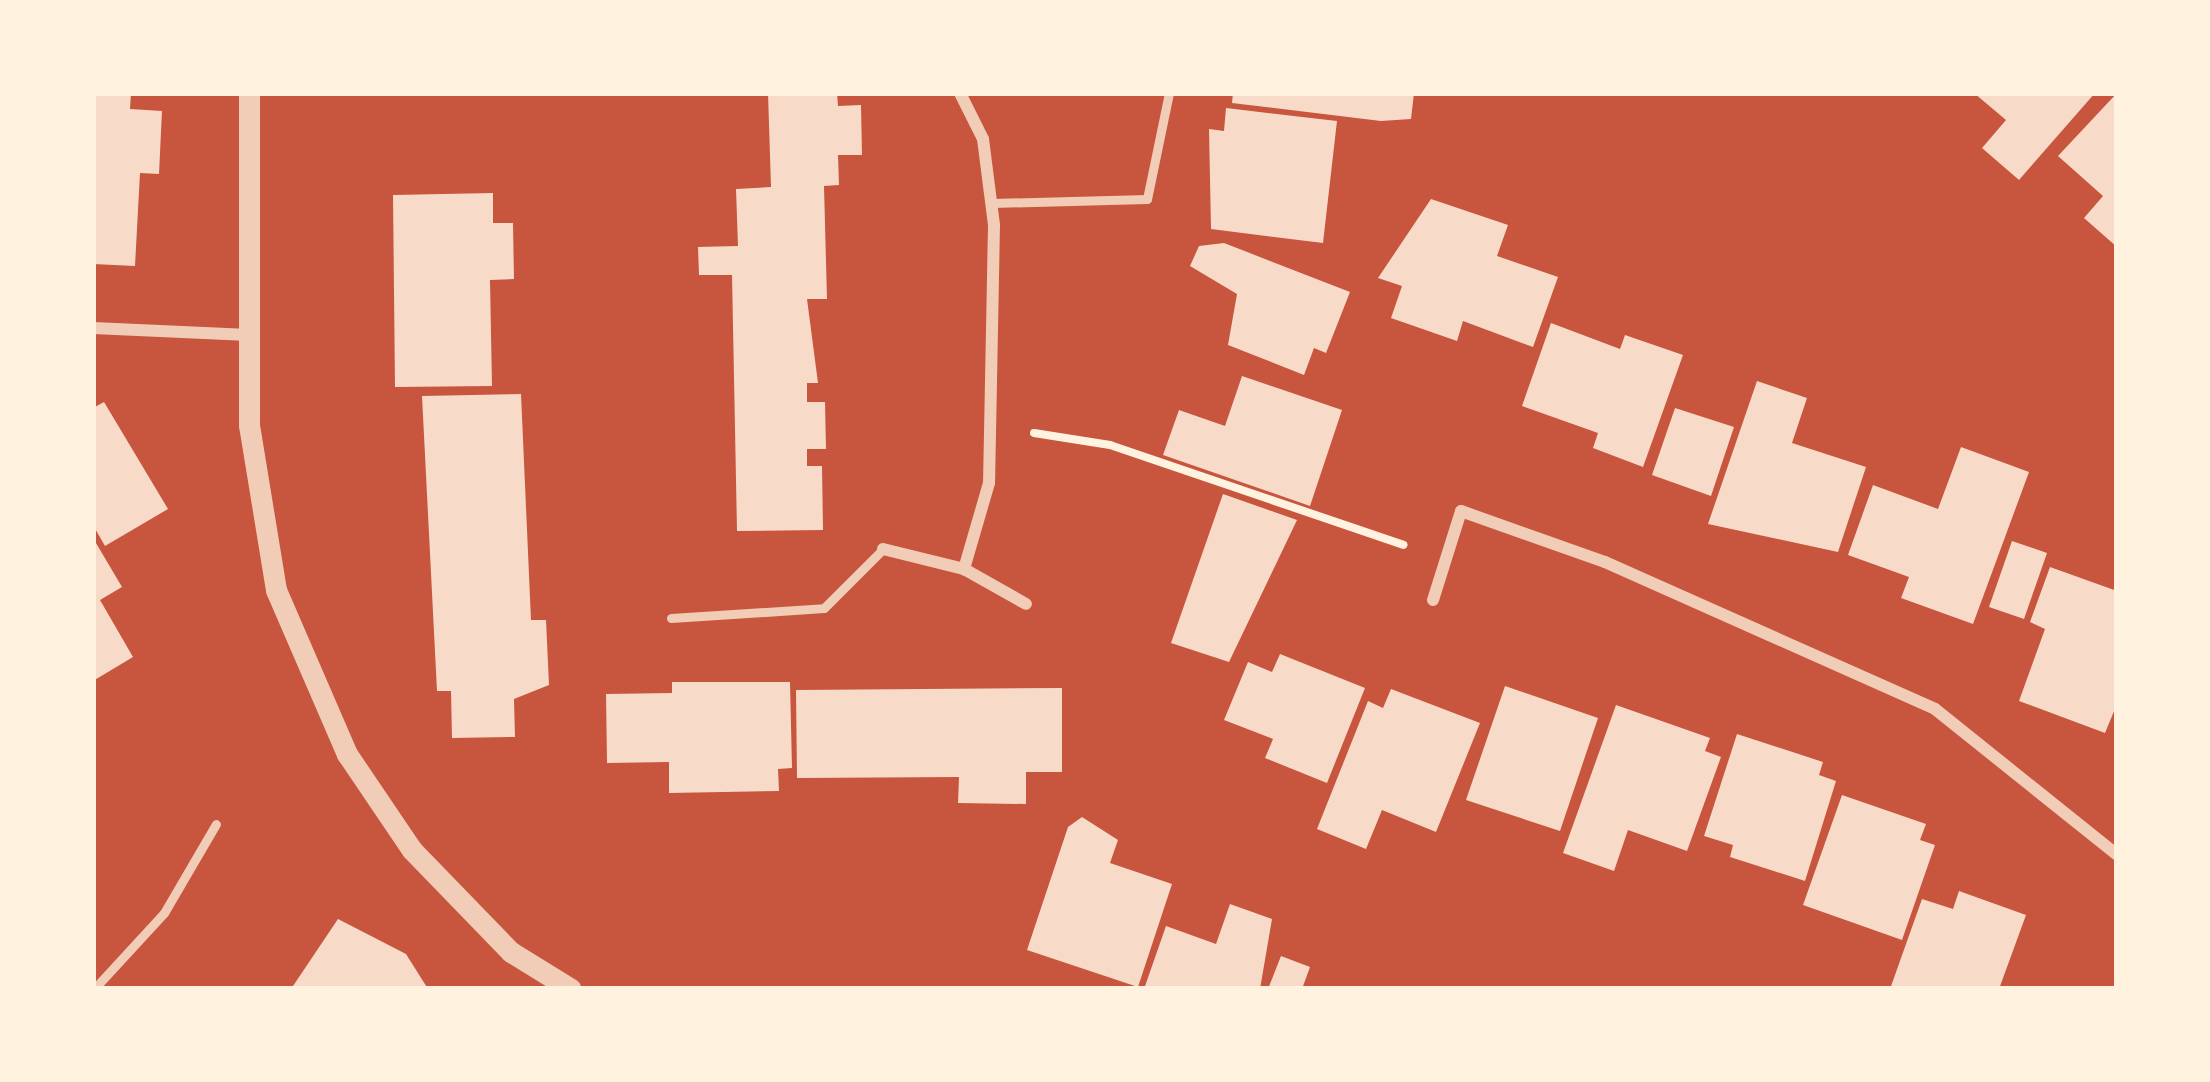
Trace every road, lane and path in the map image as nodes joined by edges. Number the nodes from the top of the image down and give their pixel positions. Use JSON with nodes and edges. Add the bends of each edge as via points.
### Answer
{"nodes":[{"id":1,"x":249,"y":93,"type":"edge"},
{"id":2,"x":960,"y":93,"type":"edge"},
{"id":3,"x":1169,"y":93,"type":"edge"},
{"id":4,"x":993,"y":203,"type":"junction"},
{"id":5,"x":93,"y":328,"type":"edge"},
{"id":6,"x":249,"y":335,"type":"junction"},
{"id":7,"x":991,"y":426,"type":"junction"},
{"id":8,"x":883,"y":549,"type":"joint"},
{"id":9,"x":1446,"y":560,"type":"junction"},
{"id":10,"x":964,"y":569,"type":"junction"},
{"id":11,"x":1432,"y":600,"type":"dead end"},
{"id":12,"x":1026,"y":604,"type":"dead end"},
{"id":13,"x":671,"y":618,"type":"dead end"},
{"id":14,"x":216,"y":824,"type":"dead end"},
{"id":15,"x":2117,"y":855,"type":"edge"},
{"id":16,"x":94,"y":989,"type":"edge"},
{"id":17,"x":572,"y":989,"type":"edge"}],
"edges":[{"from":1,"to":6,"type":"street"},
{"from":2,"to":4,"type":"street"},
{"from":3,"to":4,"type":"lane","via":[[1147,199]]},
{"from":4,"to":7,"type":"street"},
{"from":5,"to":6,"type":"street"},
{"from":6,"to":17,"type":"street","via":[[259,515],[305,670],[412,850],[511,952]]},
{"from":7,"to":9,"type":"path","via":[[1110,445]]},
{"from":7,"to":10,"type":"street","via":[[986,507]]},
{"from":8,"to":10,"type":"street"},
{"from":8,"to":13,"type":"lane","via":[[824,608]]},
{"from":9,"to":11,"type":"street"},
{"from":9,"to":15,"type":"street","via":[[1461,511],[1803,642],[1963,728]]},
{"from":10,"to":12,"type":"street"},
{"from":14,"to":16,"type":"lane","via":[[164,913]]}]}
